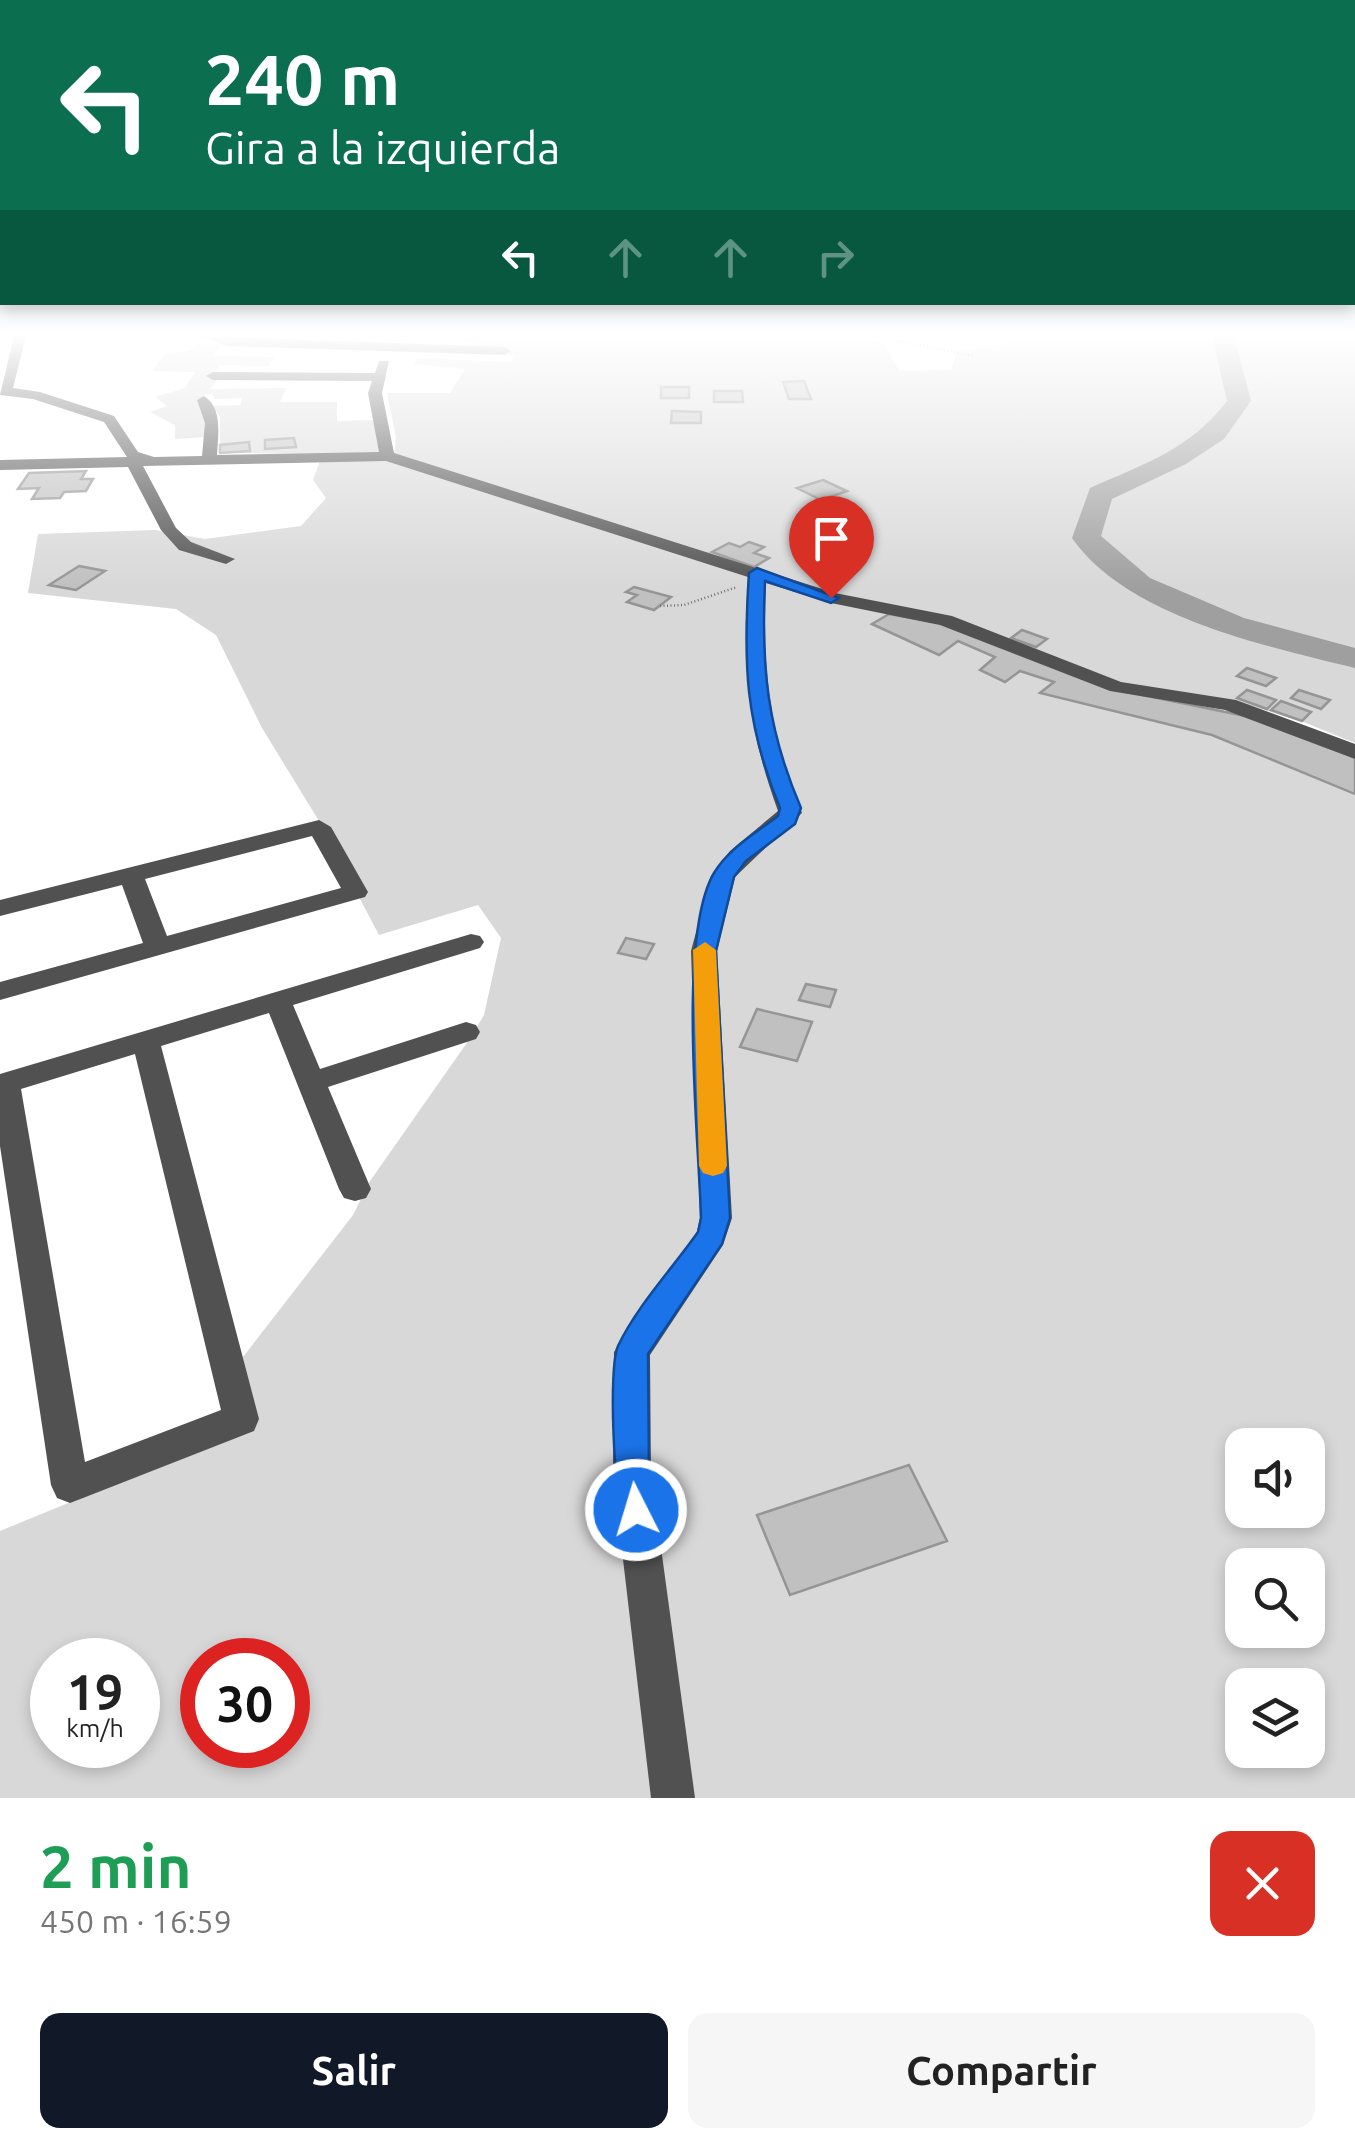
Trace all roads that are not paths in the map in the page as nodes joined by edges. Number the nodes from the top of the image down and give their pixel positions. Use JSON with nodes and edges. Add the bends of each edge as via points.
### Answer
{"nodes":[{"id":1,"x":109,"y":420,"type":"edge"},
{"id":2,"x":211,"y":420,"type":"edge"},
{"id":3,"x":380,"y":420,"type":"edge"},
{"id":4,"x":387,"y":456,"type":"junction"},
{"id":5,"x":209,"y":458,"type":"junction"},
{"id":6,"x":141,"y":460,"type":"junction"},
{"id":7,"x":0,"y":465,"type":"edge"},
{"id":8,"x":226,"y":560,"type":"dead end"},
{"id":9,"x":757,"y":577,"type":"junction"},
{"id":10,"x":1355,"y":752,"type":"edge"},
{"id":11,"x":131,"y":875,"type":"junction"},
{"id":12,"x":0,"y":908,"type":"edge"},
{"id":13,"x":472,"y":942,"type":"dead end"},
{"id":14,"x":158,"y":947,"type":"junction"},
{"id":15,"x":0,"y":991,"type":"edge"},
{"id":16,"x":278,"y":1001,"type":"junction"},
{"id":17,"x":466,"y":1032,"type":"dead end"},
{"id":18,"x":146,"y":1041,"type":"junction"},
{"id":19,"x":312,"y":1082,"type":"junction"},
{"id":20,"x":3,"y":1084,"type":"edge"},
{"id":21,"x":355,"y":1189,"type":"dead end"},
{"id":22,"x":674,"y":1798,"type":"edge"}],
"edges":[{"from":1,"to":6,"type":"street"},
{"from":2,"to":5,"type":"street"},
{"from":3,"to":4,"type":"street"},
{"from":4,"to":5,"type":"street"},
{"from":4,"to":9,"type":"street"},
{"from":5,"to":6,"type":"street"},
{"from":6,"to":7,"type":"street"},
{"from":6,"to":8,"type":"street","via":[[169,530],[185,546]]},
{"from":9,"to":10,"type":"street","via":[[842,602],[955,623],[1117,686],[1228,704]]},
{"from":9,"to":22,"type":"street","via":[[753,655],[768,755],[790,814],[723,876],[704,951],[716,1218],[712,1236],[632,1352],[632,1474]]},
{"from":11,"to":12,"type":"street"},
{"from":11,"to":14,"type":"street"},
{"from":11,"to":14,"type":"street","via":[[318,828],[356,892]]},
{"from":13,"to":16,"type":"street"},
{"from":14,"to":15,"type":"street"},
{"from":16,"to":18,"type":"street"},
{"from":16,"to":19,"type":"street"},
{"from":17,"to":19,"type":"street"},
{"from":18,"to":20,"type":"street"},
{"from":18,"to":20,"type":"street","via":[[241,1419],[70,1484]]},
{"from":19,"to":21,"type":"street"}]}
